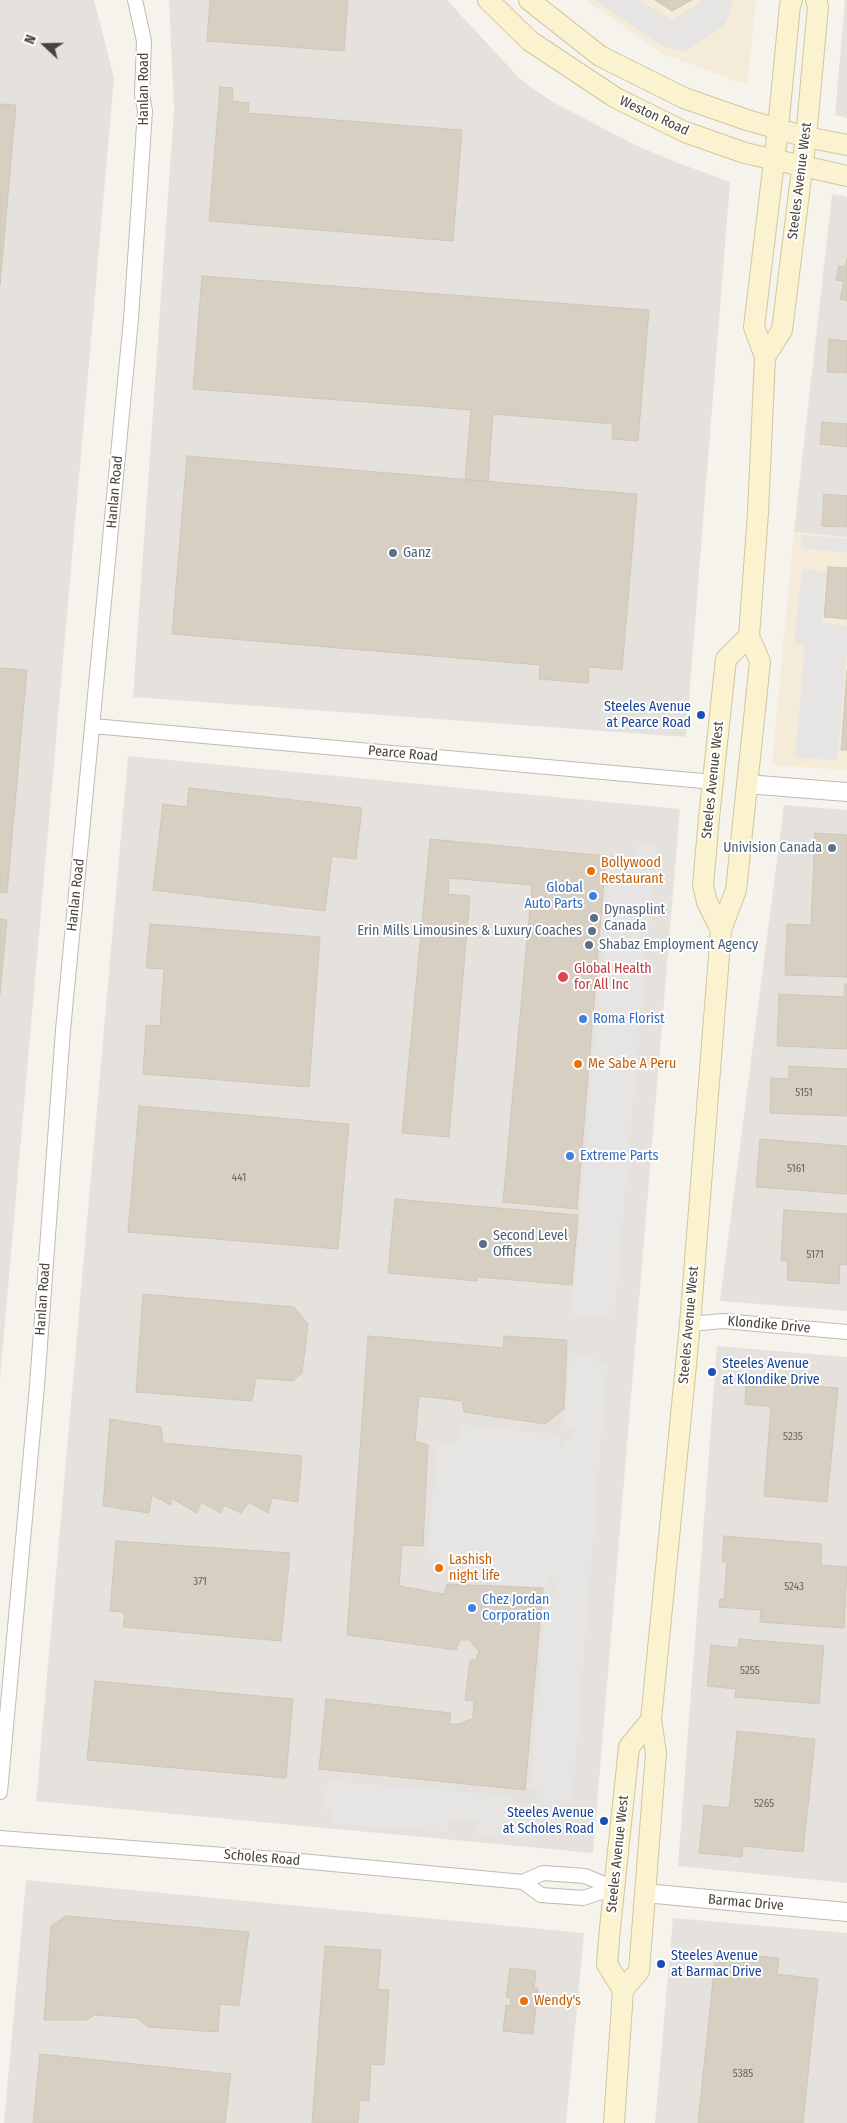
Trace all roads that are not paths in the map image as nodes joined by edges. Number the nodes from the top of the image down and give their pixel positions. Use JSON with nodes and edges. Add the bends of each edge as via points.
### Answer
{"nodes":[{"id":1,"x":135,"y":0,"type":"edge"},
{"id":2,"x":488,"y":0,"type":"edge"},
{"id":3,"x":529,"y":0,"type":"edge"},
{"id":4,"x":792,"y":0,"type":"edge"},
{"id":5,"x":816,"y":0,"type":"edge"},
{"id":6,"x":778,"y":128,"type":"junction"},
{"id":7,"x":806,"y":137,"type":"junction"},
{"id":8,"x":847,"y":145,"type":"edge"},
{"id":9,"x":774,"y":159,"type":"junction"},
{"id":10,"x":803,"y":166,"type":"junction"},
{"id":11,"x":847,"y":176,"type":"edge"},
{"id":12,"x":765,"y":357,"type":"junction"},
{"id":13,"x":749,"y":636,"type":"junction"},
{"id":14,"x":93,"y":726,"type":"junction"},
{"id":15,"x":714,"y":782,"type":"junction"},
{"id":16,"x":746,"y":784,"type":"junction"},
{"id":17,"x":847,"y":792,"type":"edge"},
{"id":18,"x":721,"y":930,"type":"junction"},
{"id":19,"x":690,"y":1324,"type":"junction"},
{"id":20,"x":847,"y":1332,"type":"edge"},
{"id":21,"x":650,"y":1720,"type":"junction"},
{"id":22,"x":0,"y":1792,"type":"edge"},
{"id":23,"x":0,"y":1838,"type":"edge"},
{"id":24,"x":524,"y":1882,"type":"junction"},
{"id":25,"x":614,"y":1888,"type":"junction"},
{"id":26,"x":645,"y":1894,"type":"junction"},
{"id":27,"x":847,"y":1912,"type":"edge"},
{"id":28,"x":623,"y":1990,"type":"junction"},
{"id":29,"x":614,"y":2123,"type":"edge"}],
"edges":[{"from":1,"to":14,"type":"street","name":"Hanlan Road","via":[[144,41],[142,95],[145,111],[124,398]]},
{"from":2,"to":9,"type":"main road","name":"Weston Road","via":[[530,41],[616,98],[685,132],[745,153]]},
{"from":3,"to":6,"type":"main road","name":"Weston Road","via":[[600,56],[684,98]]},
{"from":4,"to":6,"type":"main road","name":"Steeles Avenue West"},
{"from":5,"to":7,"type":"main road","name":"Steeles Avenue West","via":[[818,7]]},
{"from":6,"to":7,"type":"main road","name":"Weston Road"},
{"from":6,"to":9,"type":"main road","name":"Steeles Avenue West"},
{"from":7,"to":8,"type":"main road","name":"Weston Road"},
{"from":7,"to":10,"type":"main road","name":"Steeles Avenue West"},
{"from":9,"to":10,"type":"main road","name":"Weston Road"},
{"from":9,"to":12,"type":"main road","name":"Steeles Avenue West","via":[[754,327]]},
{"from":10,"to":11,"type":"main road","name":"Weston Road"},
{"from":10,"to":12,"type":"main road","name":"Steeles Avenue West","via":[[782,330]]},
{"from":12,"to":13,"type":"main road","name":"Steeles Avenue West"},
{"from":13,"to":15,"type":"main road","name":"Steeles Avenue West","via":[[726,659]]},
{"from":13,"to":16,"type":"main road","name":"Steeles Avenue West","via":[[760,662]]},
{"from":14,"to":15,"type":"street","name":"Pearce Road"},
{"from":14,"to":22,"type":"street","name":"Hanlan Road","via":[[62,1030],[36,1386]]},
{"from":15,"to":16,"type":"main road"},
{"from":15,"to":18,"type":"main road","name":"Steeles Avenue West","via":[[704,885],[707,902]]},
{"from":16,"to":17,"type":"street"},
{"from":16,"to":18,"type":"main road","name":"Steeles Avenue West","via":[[736,890]]},
{"from":18,"to":19,"type":"main road","name":"Steeles Avenue West"},
{"from":19,"to":20,"type":"street","name":"Klondike Drive","via":[[723,1321]]},
{"from":19,"to":21,"type":"main road","name":"Steeles Avenue West"},
{"from":21,"to":25,"type":"main road","name":"Steeles Avenue West","via":[[629,1747]]},
{"from":21,"to":26,"type":"main road","name":"Steeles Avenue West","via":[[656,1753]]},
{"from":23,"to":24,"type":"street","name":"Scholes Road"},
{"from":24,"to":25,"type":"street","name":"Scholes Road","via":[[543,1873],[585,1876]]},
{"from":24,"to":25,"type":"street","name":"Scholes Road","via":[[541,1894],[583,1898]]},
{"from":25,"to":26,"type":"main road"},
{"from":25,"to":28,"type":"main road","name":"Steeles Avenue West","via":[[607,1964]]},
{"from":26,"to":27,"type":"street","name":"Barmac Drive"},
{"from":26,"to":28,"type":"main road","name":"Steeles Avenue West","via":[[639,1972]]},
{"from":28,"to":29,"type":"main road"}]}
